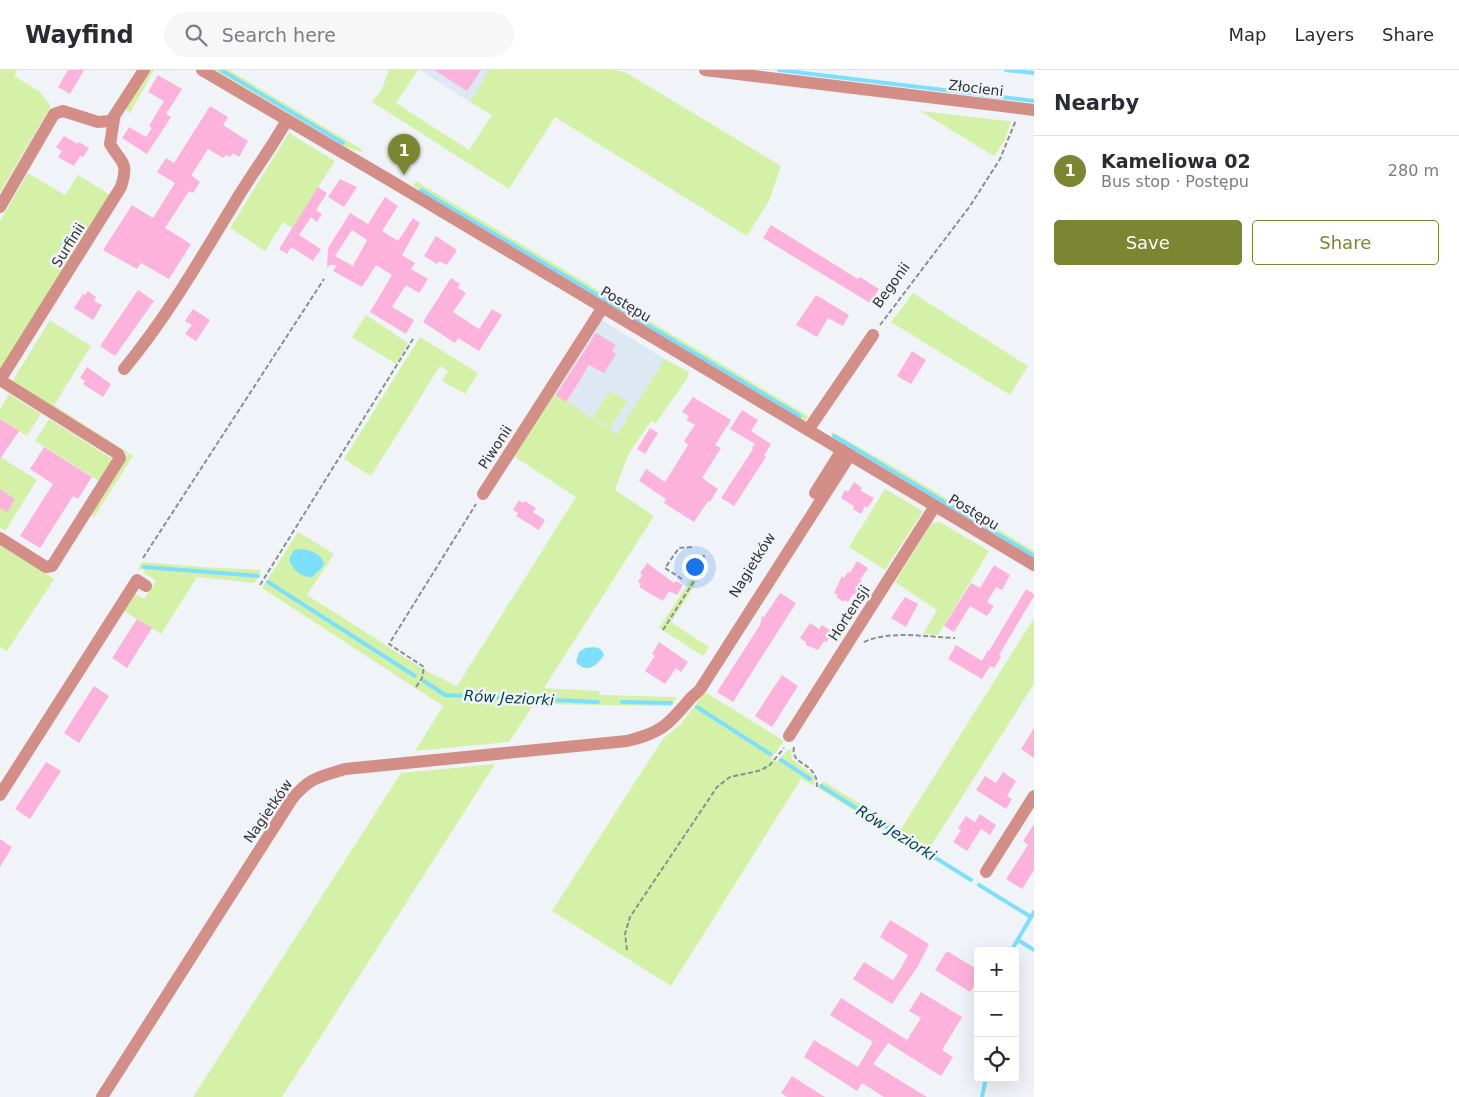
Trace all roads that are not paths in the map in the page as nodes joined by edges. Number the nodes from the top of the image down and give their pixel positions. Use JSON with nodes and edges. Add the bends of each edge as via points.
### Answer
{"nodes":[{"id":1,"x":144,"y":70,"type":"edge"},
{"id":2,"x":202,"y":70,"type":"edge"},
{"id":3,"x":705,"y":70,"type":"edge"},
{"id":4,"x":1034,"y":110,"type":"edge"},
{"id":5,"x":114,"y":119,"type":"junction"},
{"id":6,"x":287,"y":120,"type":"junction"},
{"id":7,"x":0,"y":207,"type":"edge"},
{"id":8,"x":603,"y":307,"type":"junction"},
{"id":9,"x":873,"y":335,"type":"road end"},
{"id":10,"x":124,"y":369,"type":"dead end"},
{"id":11,"x":0,"y":380,"type":"edge"},
{"id":12,"x":808,"y":430,"type":"junction"},
{"id":13,"x":846,"y":453,"type":"junction"},
{"id":14,"x":483,"y":494,"type":"road end"},
{"id":15,"x":935,"y":506,"type":"junction"},
{"id":16,"x":0,"y":538,"type":"edge"},
{"id":17,"x":1034,"y":565,"type":"edge"},
{"id":18,"x":146,"y":586,"type":"dead end"},
{"id":19,"x":790,"y":742,"type":"road end"},
{"id":20,"x":0,"y":795,"type":"edge"},
{"id":21,"x":1034,"y":796,"type":"edge"},
{"id":22,"x":986,"y":872,"type":"dead end"},
{"id":23,"x":102,"y":1097,"type":"edge"}],
"edges":[{"from":1,"to":5,"type":"street"},
{"from":2,"to":6,"type":"street","name":"Postępu"},
{"from":3,"to":4,"type":"street","name":"Złocieni"},
{"from":5,"to":7,"type":"street","via":[[98,122],[63,111],[54,114]]},
{"from":5,"to":11,"type":"street","name":"Surfinii","via":[[110,140],[123,162],[120,187]]},
{"from":6,"to":8,"type":"street","name":"Postępu"},
{"from":6,"to":10,"type":"street","via":[[177,298]]},
{"from":8,"to":12,"type":"street","name":"Postępu"},
{"from":8,"to":14,"type":"street","name":"Piwonii"},
{"from":9,"to":12,"type":"street"},
{"from":11,"to":16,"type":"street","name":"Surfinii","via":[[120,456],[52,566],[46,567]]},
{"from":12,"to":13,"type":"street","name":"Postępu"},
{"from":13,"to":15,"type":"street","name":"Postępu"},
{"from":13,"to":23,"type":"street","name":"Nagietków","via":[[701,688],[660,730],[627,741],[346,769],[310,780],[303,786]]},
{"from":15,"to":17,"type":"street","name":"Postępu"},
{"from":15,"to":19,"type":"street","name":"Hortensji"},
{"from":18,"to":20,"type":"street","via":[[137,580]]},
{"from":21,"to":22,"type":"street"}]}
